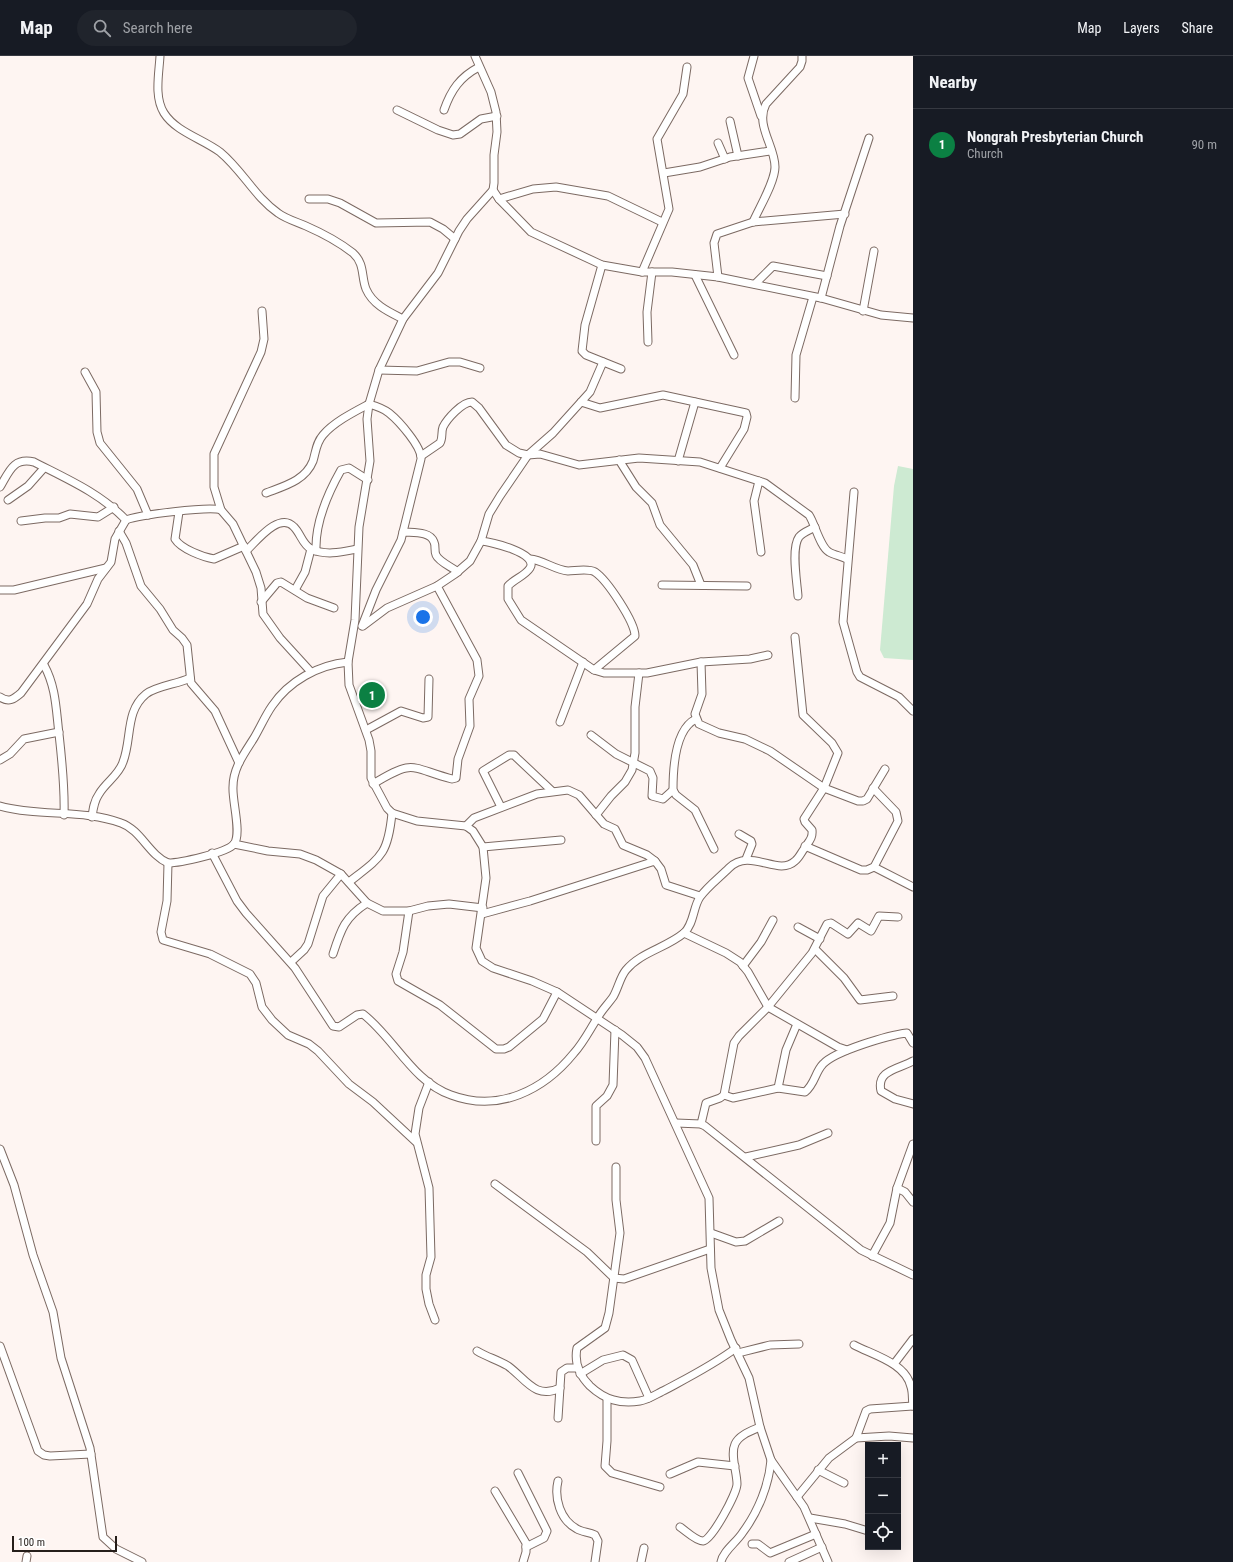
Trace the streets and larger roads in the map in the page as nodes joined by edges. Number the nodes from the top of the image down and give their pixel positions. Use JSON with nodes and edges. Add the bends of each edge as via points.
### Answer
{"nodes":[{"id":1,"x":160,"y":56,"type":"edge"},
{"id":2,"x":475,"y":56,"type":"edge"},
{"id":3,"x":754,"y":56,"type":"edge"},
{"id":4,"x":802,"y":56,"type":"edge"},
{"id":5,"x":479,"y":67,"type":"junction"},
{"id":6,"x":687,"y":67,"type":"dead end"},
{"id":7,"x":397,"y":110,"type":"dead end"},
{"id":8,"x":444,"y":110,"type":"dead end"},
{"id":9,"x":497,"y":116,"type":"junction"},
{"id":10,"x":762,"y":118,"type":"junction"},
{"id":11,"x":730,"y":121,"type":"dead end"},
{"id":12,"x":869,"y":138,"type":"dead end"},
{"id":13,"x":718,"y":143,"type":"dead end"},
{"id":14,"x":770,"y":151,"type":"junction"},
{"id":15,"x":738,"y":156,"type":"junction"},
{"id":16,"x":725,"y":159,"type":"junction"},
{"id":17,"x":664,"y":173,"type":"junction"},
{"id":18,"x":492,"y":190,"type":"junction"},
{"id":19,"x":309,"y":199,"type":"dead end"},
{"id":20,"x":499,"y":199,"type":"junction"},
{"id":21,"x":845,"y":214,"type":"junction"},
{"id":22,"x":662,"y":222,"type":"junction"},
{"id":23,"x":753,"y":222,"type":"junction"},
{"id":24,"x":455,"y":239,"type":"junction"},
{"id":25,"x":874,"y":251,"type":"dead end"},
{"id":26,"x":602,"y":265,"type":"junction"},
{"id":27,"x":642,"y":272,"type":"junction"},
{"id":28,"x":652,"y":272,"type":"junction"},
{"id":29,"x":695,"y":275,"type":"junction"},
{"id":30,"x":827,"y":276,"type":"junction"},
{"id":31,"x":718,"y":277,"type":"junction"},
{"id":32,"x":755,"y":284,"type":"junction"},
{"id":33,"x":817,"y":297,"type":"junction"},
{"id":34,"x":863,"y":310,"type":"junction"},
{"id":35,"x":262,"y":311,"type":"dead end"},
{"id":36,"x":913,"y":318,"type":"edge"},
{"id":37,"x":403,"y":319,"type":"junction"},
{"id":38,"x":648,"y":342,"type":"dead end"},
{"id":39,"x":734,"y":355,"type":"dead end"},
{"id":40,"x":603,"y":362,"type":"junction"},
{"id":41,"x":480,"y":368,"type":"dead end"},
{"id":42,"x":621,"y":369,"type":"dead end"},
{"id":43,"x":380,"y":370,"type":"junction"},
{"id":44,"x":85,"y":372,"type":"dead end"},
{"id":45,"x":795,"y":398,"type":"dead end"},
{"id":46,"x":581,"y":402,"type":"junction"},
{"id":47,"x":695,"y":402,"type":"junction"},
{"id":48,"x":369,"y":404,"type":"junction"},
{"id":49,"x":528,"y":455,"type":"junction"},
{"id":50,"x":421,"y":456,"type":"junction"},
{"id":51,"x":619,"y":460,"type":"junction"},
{"id":52,"x":678,"y":461,"type":"junction"},
{"id":53,"x":44,"y":468,"type":"junction"},
{"id":54,"x":720,"y":468,"type":"junction"},
{"id":55,"x":368,"y":480,"type":"junction"},
{"id":56,"x":759,"y":481,"type":"junction"},
{"id":57,"x":0,"y":487,"type":"edge"},
{"id":58,"x":854,"y":492,"type":"dead end"},
{"id":59,"x":266,"y":493,"type":"dead end"},
{"id":60,"x":8,"y":500,"type":"dead end"},
{"id":61,"x":114,"y":507,"type":"junction"},
{"id":62,"x":221,"y":510,"type":"junction"},
{"id":63,"x":179,"y":512,"type":"junction"},
{"id":64,"x":148,"y":515,"type":"junction"},
{"id":65,"x":126,"y":520,"type":"junction"},
{"id":66,"x":21,"y":521,"type":"dead end"},
{"id":67,"x":815,"y":527,"type":"junction"},
{"id":68,"x":119,"y":531,"type":"junction"},
{"id":69,"x":403,"y":532,"type":"junction"},
{"id":70,"x":481,"y":541,"type":"junction"},
{"id":71,"x":245,"y":548,"type":"junction"},
{"id":72,"x":357,"y":549,"type":"junction"},
{"id":73,"x":313,"y":550,"type":"junction"},
{"id":74,"x":761,"y":552,"type":"dead end"},
{"id":75,"x":530,"y":559,"type":"junction"},
{"id":76,"x":847,"y":559,"type":"junction"},
{"id":77,"x":106,"y":568,"type":"junction"},
{"id":78,"x":458,"y":572,"type":"junction"},
{"id":79,"x":662,"y":585,"type":"dead end"},
{"id":80,"x":701,"y":585,"type":"junction"},
{"id":81,"x":437,"y":586,"type":"junction"},
{"id":82,"x":747,"y":586,"type":"dead end"},
{"id":83,"x":0,"y":590,"type":"edge"},
{"id":84,"x":295,"y":590,"type":"junction"},
{"id":85,"x":798,"y":596,"type":"dead end"},
{"id":86,"x":261,"y":602,"type":"junction"},
{"id":87,"x":334,"y":608,"type":"dead end"},
{"id":88,"x":362,"y":626,"type":"junction"},
{"id":89,"x":353,"y":636,"type":"junction"},
{"id":90,"x":795,"y":637,"type":"dead end"},
{"id":91,"x":768,"y":655,"type":"dead end"},
{"id":92,"x":348,"y":662,"type":"junction"},
{"id":93,"x":583,"y":662,"type":"junction"},
{"id":94,"x":701,"y":662,"type":"junction"},
{"id":95,"x":44,"y":664,"type":"junction"},
{"id":96,"x":594,"y":670,"type":"junction"},
{"id":97,"x":311,"y":672,"type":"junction"},
{"id":98,"x":639,"y":673,"type":"junction"},
{"id":99,"x":190,"y":678,"type":"junction"},
{"id":100,"x":429,"y":679,"type":"dead end"},
{"id":101,"x":0,"y":697,"type":"edge"},
{"id":102,"x":913,"y":711,"type":"edge"},
{"id":103,"x":696,"y":719,"type":"junction"},
{"id":104,"x":560,"y":722,"type":"dead end"},
{"id":105,"x":366,"y":730,"type":"junction"},
{"id":106,"x":58,"y":732,"type":"junction"},
{"id":107,"x":591,"y":735,"type":"dead end"},
{"id":108,"x":0,"y":760,"type":"edge"},
{"id":109,"x":239,"y":763,"type":"junction"},
{"id":110,"x":634,"y":763,"type":"junction"},
{"id":111,"x":885,"y":769,"type":"dead end"},
{"id":112,"x":373,"y":784,"type":"junction"},
{"id":113,"x":824,"y":788,"type":"junction"},
{"id":114,"x":873,"y":788,"type":"junction"},
{"id":115,"x":673,"y":790,"type":"junction"},
{"id":116,"x":552,"y":791,"type":"junction"},
{"id":117,"x":0,"y":806,"type":"edge"},
{"id":118,"x":500,"y":807,"type":"junction"},
{"id":119,"x":392,"y":813,"type":"junction"},
{"id":120,"x":64,"y":814,"type":"junction"},
{"id":121,"x":596,"y":815,"type":"junction"},
{"id":122,"x":92,"y":817,"type":"junction"},
{"id":123,"x":466,"y":826,"type":"junction"},
{"id":124,"x":739,"y":834,"type":"dead end"},
{"id":125,"x":561,"y":840,"type":"dead end"},
{"id":126,"x":234,"y":844,"type":"junction"},
{"id":127,"x":805,"y":846,"type":"junction"},
{"id":128,"x":483,"y":847,"type":"junction"},
{"id":129,"x":714,"y":849,"type":"dead end"},
{"id":130,"x":212,"y":853,"type":"junction"},
{"id":131,"x":746,"y":859,"type":"junction"},
{"id":132,"x":656,"y":861,"type":"junction"},
{"id":133,"x":168,"y":863,"type":"junction"},
{"id":134,"x":874,"y":867,"type":"junction"},
{"id":135,"x":341,"y":874,"type":"junction"},
{"id":136,"x":349,"y":882,"type":"junction"},
{"id":137,"x":913,"y":887,"type":"edge"},
{"id":138,"x":700,"y":896,"type":"junction"},
{"id":139,"x":367,"y":903,"type":"junction"},
{"id":140,"x":408,"y":911,"type":"junction"},
{"id":141,"x":483,"y":911,"type":"junction"},
{"id":142,"x":898,"y":917,"type":"dead end"},
{"id":143,"x":773,"y":920,"type":"dead end"},
{"id":144,"x":798,"y":927,"type":"dead end"},
{"id":145,"x":684,"y":933,"type":"junction"},
{"id":146,"x":820,"y":939,"type":"junction"},
{"id":147,"x":815,"y":949,"type":"junction"},
{"id":148,"x":333,"y":954,"type":"dead end"},
{"id":149,"x":291,"y":962,"type":"junction"},
{"id":150,"x":744,"y":966,"type":"junction"},
{"id":151,"x":557,"y":992,"type":"junction"},
{"id":152,"x":893,"y":996,"type":"dead end"},
{"id":153,"x":768,"y":1006,"type":"junction"},
{"id":154,"x":598,"y":1017,"type":"junction"},
{"id":155,"x":797,"y":1024,"type":"junction"},
{"id":156,"x":615,"y":1030,"type":"junction"},
{"id":157,"x":913,"y":1043,"type":"edge"},
{"id":158,"x":847,"y":1050,"type":"junction"},
{"id":159,"x":913,"y":1062,"type":"edge"},
{"id":160,"x":429,"y":1082,"type":"junction"},
{"id":161,"x":778,"y":1088,"type":"junction"},
{"id":162,"x":724,"y":1095,"type":"junction"},
{"id":163,"x":913,"y":1104,"type":"edge"},
{"id":164,"x":676,"y":1123,"type":"junction"},
{"id":165,"x":701,"y":1124,"type":"junction"},
{"id":166,"x":828,"y":1134,"type":"dead end"},
{"id":167,"x":596,"y":1141,"type":"dead end"},
{"id":168,"x":416,"y":1142,"type":"junction"},
{"id":169,"x":913,"y":1144,"type":"edge"},
{"id":170,"x":0,"y":1149,"type":"edge"},
{"id":171,"x":746,"y":1157,"type":"junction"},
{"id":172,"x":616,"y":1167,"type":"dead end"},
{"id":173,"x":495,"y":1184,"type":"dead end"},
{"id":174,"x":897,"y":1188,"type":"junction"},
{"id":175,"x":913,"y":1202,"type":"edge"},
{"id":176,"x":779,"y":1221,"type":"dead end"},
{"id":177,"x":711,"y":1233,"type":"junction"},
{"id":178,"x":710,"y":1249,"type":"junction"},
{"id":179,"x":872,"y":1256,"type":"junction"},
{"id":180,"x":913,"y":1275,"type":"edge"},
{"id":181,"x":614,"y":1278,"type":"junction"},
{"id":182,"x":435,"y":1320,"type":"dead end"},
{"id":183,"x":913,"y":1339,"type":"edge"},
{"id":184,"x":799,"y":1344,"type":"dead end"},
{"id":185,"x":854,"y":1345,"type":"dead end"},
{"id":186,"x":0,"y":1346,"type":"edge"},
{"id":187,"x":737,"y":1350,"type":"junction"},
{"id":188,"x":477,"y":1351,"type":"dead end"},
{"id":189,"x":2,"y":1361,"type":"edge"},
{"id":190,"x":894,"y":1364,"type":"junction"},
{"id":191,"x":579,"y":1371,"type":"junction"},
{"id":192,"x":560,"y":1388,"type":"junction"},
{"id":193,"x":649,"y":1398,"type":"junction"},
{"id":194,"x":607,"y":1399,"type":"junction"},
{"id":195,"x":913,"y":1406,"type":"edge"},
{"id":196,"x":558,"y":1418,"type":"dead end"},
{"id":197,"x":760,"y":1427,"type":"junction"},
{"id":198,"x":856,"y":1438,"type":"junction"},
{"id":199,"x":913,"y":1438,"type":"edge"},
{"id":200,"x":91,"y":1454,"type":"junction"},
{"id":201,"x":771,"y":1460,"type":"junction"},
{"id":202,"x":735,"y":1466,"type":"junction"},
{"id":203,"x":818,"y":1470,"type":"junction"},
{"id":204,"x":518,"y":1473,"type":"dead end"},
{"id":205,"x":670,"y":1474,"type":"dead end"},
{"id":206,"x":558,"y":1481,"type":"dead end"},
{"id":207,"x":844,"y":1483,"type":"dead end"},
{"id":208,"x":660,"y":1486,"type":"dead end"},
{"id":209,"x":495,"y":1491,"type":"dead end"},
{"id":210,"x":797,"y":1497,"type":"junction"},
{"id":211,"x":810,"y":1518,"type":"junction"},
{"id":212,"x":680,"y":1527,"type":"dead end"},
{"id":213,"x":865,"y":1530,"type":"edge"},
{"id":214,"x":816,"y":1534,"type":"junction"},
{"id":215,"x":752,"y":1544,"type":"dead end"},
{"id":216,"x":526,"y":1547,"type":"junction"},
{"id":217,"x":822,"y":1547,"type":"junction"},
{"id":218,"x":644,"y":1548,"type":"dead end"},
{"id":219,"x":142,"y":1562,"type":"edge"},
{"id":220,"x":523,"y":1562,"type":"edge"},
{"id":221,"x":595,"y":1562,"type":"edge"},
{"id":222,"x":641,"y":1562,"type":"edge"},
{"id":223,"x":721,"y":1562,"type":"edge"},
{"id":224,"x":789,"y":1562,"type":"edge"},
{"id":225,"x":828,"y":1562,"type":"edge"}],
"edges":[{"from":1,"to":37,"type":"street","via":[[159,97],[163,112],[168,118],[176,126],[220,152],[279,214],[327,236],[353,254],[362,266],[365,285],[370,295],[385,310]]},
{"from":2,"to":5,"type":"street"},
{"from":3,"to":10,"type":"street","via":[[748,78]]},
{"from":4,"to":10,"type":"street","via":[[800,68],[766,104]]},
{"from":5,"to":8,"type":"street","via":[[468,73],[450,92]]},
{"from":5,"to":9,"type":"street","via":[[491,92]]},
{"from":6,"to":17,"type":"street","via":[[683,94],[657,139]]},
{"from":7,"to":9,"type":"street","via":[[453,135],[460,134],[481,119]]},
{"from":9,"to":18,"type":"street"},
{"from":10,"to":14,"type":"street"},
{"from":11,"to":15,"type":"street"},
{"from":12,"to":21,"type":"street"},
{"from":13,"to":16,"type":"street"},
{"from":14,"to":15,"type":"street"},
{"from":14,"to":23,"type":"street","via":[[774,158],[775,171]]},
{"from":15,"to":16,"type":"street"},
{"from":16,"to":17,"type":"street","via":[[700,167]]},
{"from":17,"to":22,"type":"street","via":[[669,209]]},
{"from":18,"to":20,"type":"street"},
{"from":18,"to":24,"type":"street","via":[[467,219]]},
{"from":19,"to":24,"type":"street","via":[[328,199],[340,203],[376,223],[430,222]]},
{"from":20,"to":22,"type":"street","via":[[534,189],[556,187],[608,196]]},
{"from":20,"to":26,"type":"street","via":[[531,232]]},
{"from":21,"to":23,"type":"street"},
{"from":21,"to":30,"type":"street"},
{"from":22,"to":27,"type":"street"},
{"from":23,"to":31,"type":"street","via":[[723,231],[715,237]]},
{"from":24,"to":37,"type":"street","via":[[438,273]]},
{"from":25,"to":34,"type":"street"},
{"from":26,"to":27,"type":"street"},
{"from":26,"to":40,"type":"street","via":[[585,325],[582,351]]},
{"from":27,"to":28,"type":"street"},
{"from":28,"to":29,"type":"street"},
{"from":28,"to":38,"type":"street","via":[[647,312]]},
{"from":29,"to":31,"type":"street"},
{"from":29,"to":39,"type":"street"},
{"from":30,"to":32,"type":"street","via":[[773,266]]},
{"from":30,"to":33,"type":"street"},
{"from":31,"to":32,"type":"street"},
{"from":32,"to":33,"type":"street"},
{"from":33,"to":34,"type":"street"},
{"from":33,"to":45,"type":"street","via":[[796,354]]},
{"from":34,"to":36,"type":"street"},
{"from":35,"to":62,"type":"street","via":[[264,339],[261,352],[214,454],[214,487]]},
{"from":37,"to":43,"type":"street"},
{"from":40,"to":42,"type":"street"},
{"from":40,"to":46,"type":"street","via":[[593,386]]},
{"from":41,"to":43,"type":"street","via":[[460,362],[417,371]]},
{"from":43,"to":48,"type":"street"},
{"from":44,"to":64,"type":"street","via":[[96,392],[100,443],[137,489]]},
{"from":46,"to":47,"type":"street","via":[[600,408],[663,395]]},
{"from":46,"to":49,"type":"street","via":[[553,433]]},
{"from":47,"to":52,"type":"street"},
{"from":47,"to":54,"type":"street","via":[[746,413],[744,429]]},
{"from":48,"to":50,"type":"street","via":[[380,408],[396,420],[418,448]]},
{"from":48,"to":55,"type":"street"},
{"from":48,"to":59,"type":"street","via":[[327,430],[317,444],[313,461],[304,474],[286,486]]},
{"from":49,"to":50,"type":"street","via":[[506,445],[479,408],[469,402],[443,428],[440,443]]},
{"from":49,"to":51,"type":"street","via":[[540,454],[579,465]]},
{"from":49,"to":70,"type":"street","via":[[489,514]]},
{"from":50,"to":69,"type":"street"},
{"from":51,"to":52,"type":"street","via":[[639,458]]},
{"from":51,"to":80,"type":"street","via":[[636,487],[652,502],[660,525],[693,565]]},
{"from":52,"to":54,"type":"street","via":[[700,462]]},
{"from":53,"to":57,"type":"street","via":[[28,461],[20,463],[8,470]]},
{"from":53,"to":60,"type":"street","via":[[28,486]]},
{"from":53,"to":61,"type":"street","via":[[91,491]]},
{"from":54,"to":56,"type":"street"},
{"from":55,"to":72,"type":"street"},
{"from":55,"to":73,"type":"street","via":[[349,468],[341,470],[319,525]]},
{"from":56,"to":67,"type":"street","via":[[802,508]]},
{"from":56,"to":74,"type":"street","via":[[754,501]]},
{"from":58,"to":76,"type":"street"},
{"from":61,"to":65,"type":"street"},
{"from":61,"to":66,"type":"street","via":[[98,517],[70,514],[59,518]]},
{"from":62,"to":63,"type":"street","via":[[208,508]]},
{"from":62,"to":71,"type":"street","via":[[233,524]]},
{"from":63,"to":64,"type":"street"},
{"from":63,"to":71,"type":"street","via":[[176,539],[197,554],[214,559]]},
{"from":64,"to":65,"type":"street"},
{"from":65,"to":68,"type":"street"},
{"from":67,"to":76,"type":"street","via":[[824,548]]},
{"from":67,"to":85,"type":"street","via":[[803,533],[796,541]]},
{"from":68,"to":77,"type":"street","via":[[111,562]]},
{"from":68,"to":99,"type":"street","via":[[126,543],[141,586],[160,609],[172,630],[187,645]]},
{"from":69,"to":78,"type":"street","via":[[423,534],[432,538],[438,558]]},
{"from":69,"to":88,"type":"street"},
{"from":70,"to":75,"type":"street","via":[[520,552]]},
{"from":70,"to":78,"type":"street","via":[[475,554]]},
{"from":71,"to":73,"type":"street","via":[[272,526],[281,524],[295,528],[304,543]]},
{"from":71,"to":86,"type":"street","via":[[260,582]]},
{"from":72,"to":73,"type":"street","via":[[331,553]]},
{"from":72,"to":89,"type":"street"},
{"from":73,"to":84,"type":"street"},
{"from":75,"to":93,"type":"street","via":[[530,569],[508,586],[508,599],[512,607],[521,620]]},
{"from":75,"to":96,"type":"street","via":[[566,571],[596,572],[625,612],[635,636]]},
{"from":76,"to":102,"type":"street","via":[[843,622],[857,672],[865,681],[899,697]]},
{"from":77,"to":83,"type":"street","via":[[14,590]]},
{"from":77,"to":95,"type":"street","via":[[82,612]]},
{"from":78,"to":81,"type":"street"},
{"from":79,"to":80,"type":"street"},
{"from":80,"to":82,"type":"street"},
{"from":81,"to":88,"type":"street","via":[[387,608]]},
{"from":81,"to":112,"type":"street","via":[[477,660],[479,670],[477,683],[469,699],[470,726],[458,759],[458,773],[456,778],[452,779],[415,767],[404,767]]},
{"from":84,"to":86,"type":"street","via":[[284,582],[279,582]]},
{"from":84,"to":87,"type":"street"},
{"from":86,"to":97,"type":"street","via":[[266,619]]},
{"from":88,"to":89,"type":"street"},
{"from":89,"to":92,"type":"street"},
{"from":90,"to":113,"type":"street","via":[[803,715],[837,748],[838,753]]},
{"from":91,"to":94,"type":"street"},
{"from":92,"to":97,"type":"street","via":[[328,665]]},
{"from":92,"to":105,"type":"street","via":[[349,686]]},
{"from":93,"to":96,"type":"street"},
{"from":93,"to":104,"type":"street"},
{"from":94,"to":98,"type":"street"},
{"from":94,"to":103,"type":"street","via":[[702,694],[695,714]]},
{"from":95,"to":101,"type":"street","via":[[22,693],[14,699],[6,700]]},
{"from":95,"to":106,"type":"street","via":[[54,686]]},
{"from":96,"to":98,"type":"street","via":[[614,674]]},
{"from":97,"to":109,"type":"street","via":[[287,689],[276,701]]},
{"from":98,"to":110,"type":"street","via":[[635,707]]},
{"from":99,"to":109,"type":"street","via":[[193,686],[216,711]]},
{"from":99,"to":122,"type":"street","via":[[150,692],[138,704],[132,716],[124,762],[96,797]]},
{"from":100,"to":105,"type":"street","via":[[428,717],[423,718],[400,711]]},
{"from":103,"to":113,"type":"street","via":[[699,724],[719,733],[745,739],[770,752]]},
{"from":103,"to":115,"type":"street","via":[[687,725],[678,747]]},
{"from":105,"to":112,"type":"street","via":[[371,750],[370,771]]},
{"from":106,"to":108,"type":"street","via":[[24,739],[10,754]]},
{"from":106,"to":120,"type":"street","via":[[64,777]]},
{"from":107,"to":110,"type":"street","via":[[616,754]]},
{"from":109,"to":126,"type":"street","via":[[233,786],[237,831]]},
{"from":110,"to":115,"type":"street","via":[[653,774],[652,796],[663,799]]},
{"from":110,"to":121,"type":"street","via":[[629,776]]},
{"from":111,"to":114,"type":"street"},
{"from":112,"to":119,"type":"street"},
{"from":113,"to":114,"type":"street","via":[[858,801],[867,799]]},
{"from":113,"to":127,"type":"street","via":[[804,819],[812,833]]},
{"from":114,"to":134,"type":"street","via":[[898,816],[898,821]]},
{"from":115,"to":129,"type":"street","via":[[695,810]]},
{"from":116,"to":118,"type":"street"},
{"from":116,"to":118,"type":"street","via":[[514,755],[509,755],[483,771]]},
{"from":116,"to":121,"type":"street","via":[[568,790],[576,793]]},
{"from":117,"to":120,"type":"street"},
{"from":118,"to":123,"type":"street","via":[[474,818]]},
{"from":119,"to":123,"type":"street","via":[[417,821]]},
{"from":119,"to":136,"type":"street","via":[[390,833],[384,852]]},
{"from":120,"to":122,"type":"street"},
{"from":121,"to":132,"type":"street","via":[[604,824],[617,831],[623,845]]},
{"from":122,"to":133,"type":"street","via":[[123,824]]},
{"from":123,"to":128,"type":"street","via":[[473,831]]},
{"from":124,"to":131,"type":"street","via":[[752,844]]},
{"from":125,"to":128,"type":"street"},
{"from":126,"to":130,"type":"street"},
{"from":126,"to":135,"type":"street","via":[[307,856]]},
{"from":127,"to":131,"type":"street","via":[[796,861],[784,866]]},
{"from":127,"to":134,"type":"street","via":[[861,870]]},
{"from":128,"to":141,"type":"street","via":[[486,878]]},
{"from":130,"to":133,"type":"street","via":[[184,862]]},
{"from":130,"to":149,"type":"street","via":[[241,907]]},
{"from":131,"to":138,"type":"street","via":[[737,861]]},
{"from":132,"to":138,"type":"street","via":[[666,885]]},
{"from":132,"to":141,"type":"street","via":[[530,901]]},
{"from":133,"to":168,"type":"street","via":[[167,901],[161,932],[163,940],[210,954],[250,974],[256,983],[262,1007],[272,1020],[288,1035],[318,1051],[349,1084],[373,1102]]},
{"from":134,"to":137,"type":"street"},
{"from":135,"to":136,"type":"street"},
{"from":135,"to":149,"type":"street","via":[[323,896],[308,944]]},
{"from":136,"to":139,"type":"street"},
{"from":138,"to":145,"type":"street","via":[[691,922]]},
{"from":139,"to":140,"type":"street","via":[[383,911]]},
{"from":139,"to":148,"type":"street","via":[[348,917]]},
{"from":140,"to":141,"type":"street","via":[[443,904]]},
{"from":140,"to":151,"type":"street","via":[[404,945],[396,978],[440,1005],[496,1049],[509,1047],[535,1026],[546,1014]]},
{"from":141,"to":151,"type":"street","via":[[476,948],[482,961]]},
{"from":142,"to":146,"type":"street","via":[[879,916],[871,931],[858,923],[848,934],[829,923]]},
{"from":143,"to":150,"type":"street"},
{"from":144,"to":146,"type":"street"},
{"from":145,"to":150,"type":"street","via":[[726,953]]},
{"from":145,"to":154,"type":"street","via":[[629,967],[613,997]]},
{"from":146,"to":147,"type":"street"},
{"from":147,"to":152,"type":"street","via":[[844,978],[860,1000]]},
{"from":147,"to":153,"type":"street"},
{"from":149,"to":160,"type":"street","via":[[333,1026],[339,1027],[363,1014]]},
{"from":150,"to":153,"type":"street"},
{"from":151,"to":154,"type":"street"},
{"from":153,"to":155,"type":"street"},
{"from":153,"to":162,"type":"street","via":[[734,1043]]},
{"from":154,"to":156,"type":"street"},
{"from":154,"to":160,"type":"street","via":[[566,1063],[535,1088],[521,1095],[505,1099],[471,1100],[450,1095]]},
{"from":155,"to":158,"type":"street"},
{"from":155,"to":161,"type":"street","via":[[786,1050]]},
{"from":156,"to":164,"type":"street","via":[[637,1047],[645,1058]]},
{"from":156,"to":167,"type":"street","via":[[614,1077],[610,1091],[596,1106]]},
{"from":157,"to":158,"type":"street","via":[[907,1033]]},
{"from":158,"to":161,"type":"street","via":[[823,1064],[814,1082],[805,1092]]},
{"from":159,"to":163,"type":"street","via":[[888,1072],[879,1083],[881,1091]]},
{"from":160,"to":168,"type":"street","via":[[416,1117]]},
{"from":161,"to":162,"type":"street","via":[[733,1098]]},
{"from":162,"to":165,"type":"street","via":[[706,1103]]},
{"from":164,"to":165,"type":"street"},
{"from":164,"to":177,"type":"street","via":[[710,1198]]},
{"from":165,"to":171,"type":"street"},
{"from":166,"to":171,"type":"street","via":[[799,1145]]},
{"from":168,"to":182,"type":"street","via":[[429,1188],[431,1257],[426,1276],[426,1289]]},
{"from":169,"to":174,"type":"street"},
{"from":170,"to":200,"type":"street","via":[[14,1185],[33,1255],[53,1312],[61,1358]]},
{"from":171,"to":179,"type":"street"},
{"from":172,"to":181,"type":"street","via":[[620,1233]]},
{"from":173,"to":181,"type":"street","via":[[587,1252]]},
{"from":174,"to":175,"type":"street","via":[[905,1192]]},
{"from":174,"to":179,"type":"street","via":[[890,1223]]},
{"from":176,"to":177,"type":"street","via":[[745,1241],[736,1242]]},
{"from":177,"to":178,"type":"street"},
{"from":178,"to":181,"type":"street","via":[[624,1279]]},
{"from":178,"to":187,"type":"street","via":[[711,1268],[720,1310]]},
{"from":179,"to":180,"type":"street"},
{"from":181,"to":191,"type":"street","via":[[605,1328],[577,1348]]},
{"from":183,"to":190,"type":"street"},
{"from":184,"to":187,"type":"street"},
{"from":185,"to":190,"type":"street"},
{"from":186,"to":189,"type":"street"},
{"from":187,"to":193,"type":"street"},
{"from":187,"to":197,"type":"street","via":[[752,1388]]},
{"from":188,"to":192,"type":"street","via":[[506,1365],[538,1391],[548,1392]]},
{"from":189,"to":200,"type":"street","via":[[38,1451],[50,1456]]},
{"from":190,"to":195,"type":"street","via":[[909,1380]]},
{"from":191,"to":192,"type":"street","via":[[567,1368],[562,1370]]},
{"from":191,"to":193,"type":"street","via":[[603,1360],[623,1355],[632,1360]]},
{"from":191,"to":194,"type":"street","via":[[593,1388]]},
{"from":192,"to":196,"type":"street"},
{"from":193,"to":194,"type":"street","via":[[629,1402]]},
{"from":194,"to":208,"type":"street","via":[[605,1466],[612,1473]]},
{"from":195,"to":198,"type":"street","via":[[868,1409]]},
{"from":197,"to":201,"type":"street"},
{"from":197,"to":202,"type":"street","via":[[738,1439],[734,1446]]},
{"from":198,"to":199,"type":"street"},
{"from":198,"to":203,"type":"street","via":[[829,1458]]},
{"from":200,"to":219,"type":"street","via":[[103,1537],[116,1549]]},
{"from":201,"to":210,"type":"street"},
{"from":201,"to":223,"type":"street","via":[[769,1477],[754,1513],[743,1533],[723,1556]]},
{"from":202,"to":205,"type":"street","via":[[698,1462]]},
{"from":202,"to":212,"type":"street","via":[[736,1490],[708,1539],[699,1540]]},
{"from":203,"to":207,"type":"street"},
{"from":203,"to":210,"type":"street"},
{"from":204,"to":216,"type":"street","via":[[547,1531],[544,1538]]},
{"from":206,"to":221,"type":"street","via":[[557,1499],[565,1517],[578,1530],[592,1533],[597,1538]]},
{"from":209,"to":216,"type":"street"},
{"from":210,"to":211,"type":"street"},
{"from":211,"to":213,"type":"street"},
{"from":211,"to":214,"type":"street"},
{"from":214,"to":215,"type":"street","via":[[770,1553],[758,1544]]},
{"from":214,"to":217,"type":"street"},
{"from":216,"to":220,"type":"street"},
{"from":217,"to":224,"type":"street"},
{"from":217,"to":225,"type":"street"},
{"from":218,"to":222,"type":"street"}]}
